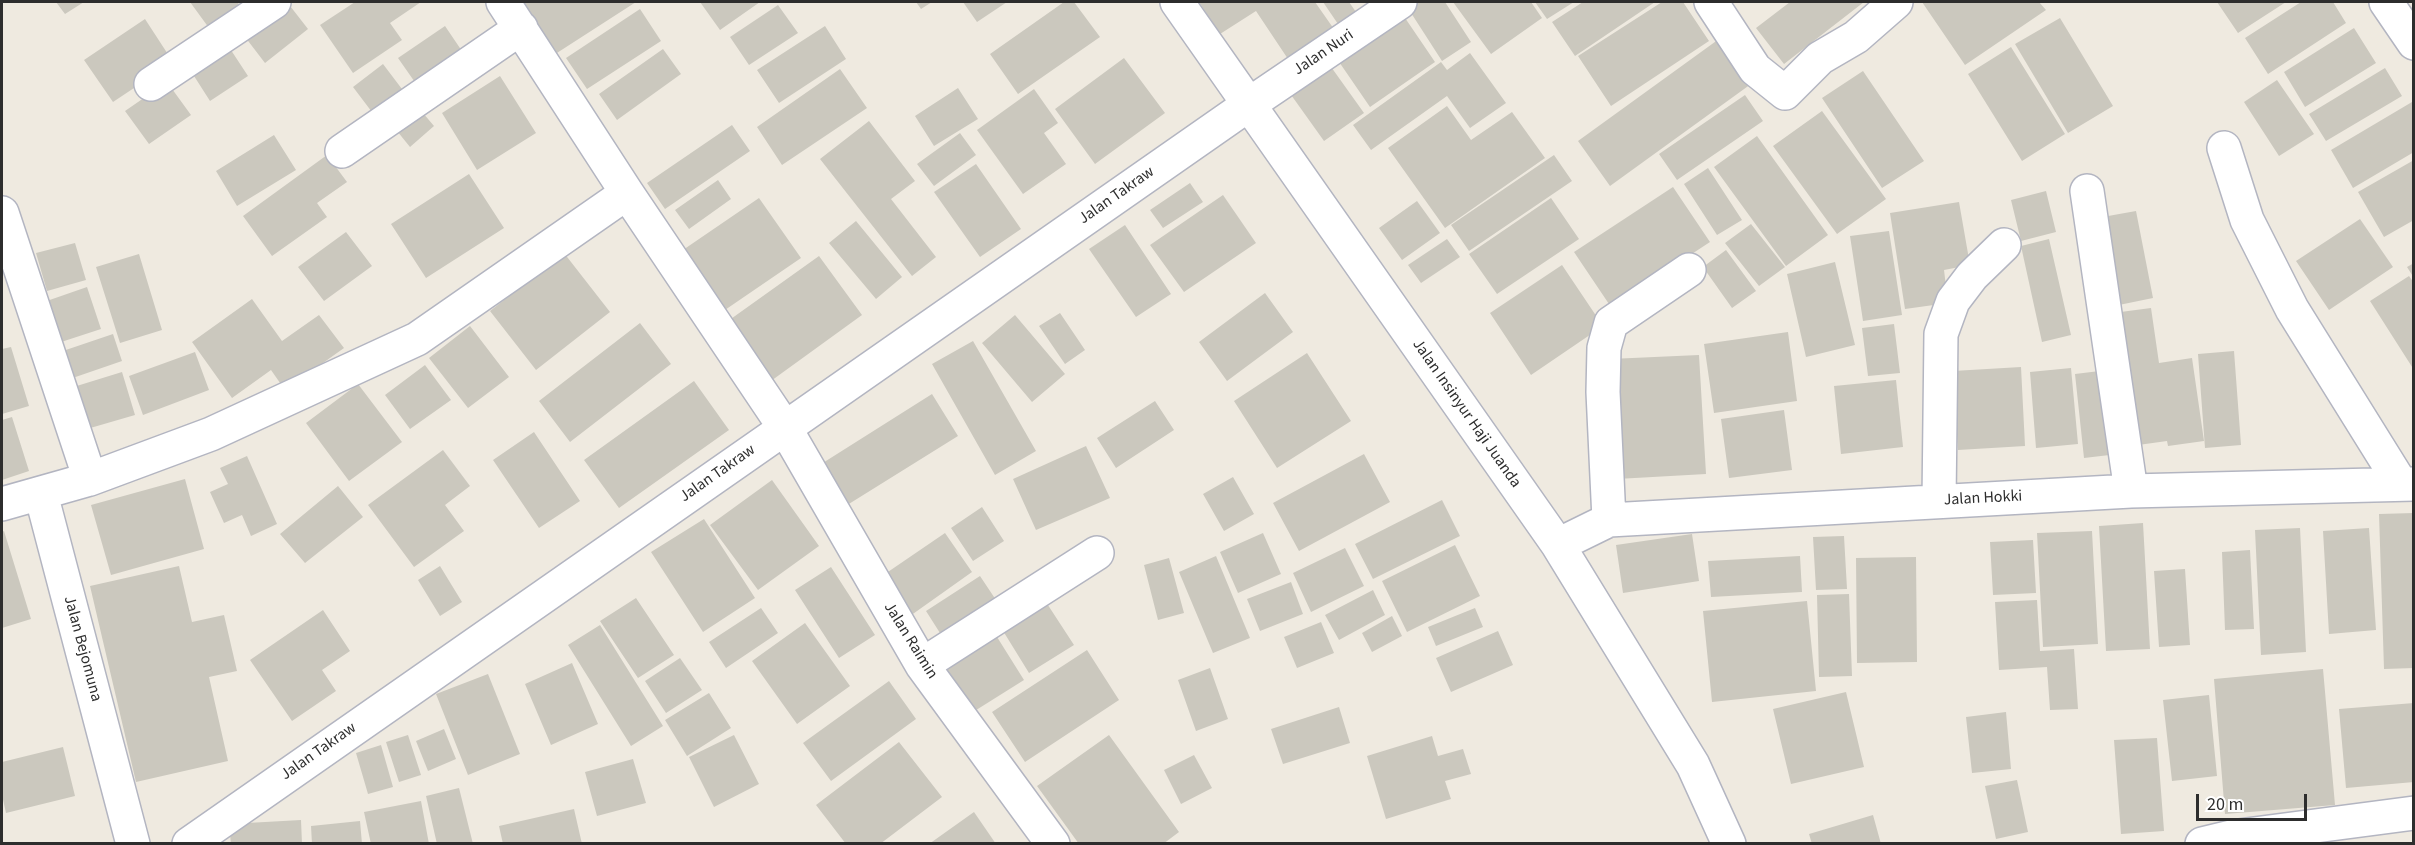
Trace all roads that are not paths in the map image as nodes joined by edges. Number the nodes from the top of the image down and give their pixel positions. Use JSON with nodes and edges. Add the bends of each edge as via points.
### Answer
{"nodes":[{"id":1,"x":274,"y":2,"type":"edge"},
{"id":2,"x":503,"y":2,"type":"edge"},
{"id":3,"x":1177,"y":2,"type":"edge"},
{"id":4,"x":1400,"y":2,"type":"edge"},
{"id":5,"x":1711,"y":2,"type":"edge"},
{"id":6,"x":1896,"y":2,"type":"edge"},
{"id":7,"x":2386,"y":2,"type":"edge"},
{"id":8,"x":521,"y":28,"type":"junction"},
{"id":9,"x":2414,"y":43,"type":"edge"},
{"id":10,"x":150,"y":84,"type":"dead end"},
{"id":11,"x":1248,"y":105,"type":"junction"},
{"id":12,"x":2224,"y":148,"type":"dead end"},
{"id":13,"x":342,"y":151,"type":"dead end"},
{"id":14,"x":2087,"y":191,"type":"dead end"},
{"id":15,"x":627,"y":193,"type":"junction"},
{"id":16,"x":2,"y":213,"type":"edge"},
{"id":17,"x":2004,"y":245,"type":"dead end"},
{"id":18,"x":1689,"y":270,"type":"dead end"},
{"id":19,"x":785,"y":428,"type":"junction"},
{"id":20,"x":90,"y":479,"type":"junction"},
{"id":21,"x":2407,"y":484,"type":"edge"},
{"id":22,"x":2132,"y":490,"type":"junction"},
{"id":23,"x":41,"y":494,"type":"junction"},
{"id":24,"x":1939,"y":501,"type":"junction"},
{"id":25,"x":2,"y":504,"type":"edge"},
{"id":26,"x":1609,"y":520,"type":"junction"},
{"id":27,"x":1558,"y":545,"type":"junction"},
{"id":28,"x":1097,"y":553,"type":"dead end"},
{"id":29,"x":922,"y":665,"type":"junction"},
{"id":30,"x":2414,"y":813,"type":"edge"},
{"id":31,"x":2344,"y":833,"type":"edge"},
{"id":32,"x":133,"y":843,"type":"edge"},
{"id":33,"x":189,"y":843,"type":"edge"},
{"id":34,"x":1053,"y":843,"type":"edge"},
{"id":35,"x":1729,"y":843,"type":"edge"},
{"id":36,"x":2202,"y":843,"type":"edge"}],
"edges":[{"from":1,"to":10,"type":"street"},
{"from":2,"to":8,"type":"street","name":"Jalan Raimin"},
{"from":3,"to":11,"type":"street","name":"Jalan Insinyur Haji Juanda"},
{"from":4,"to":11,"type":"street","name":"Jalan Nuri"},
{"from":5,"to":6,"type":"street","via":[[1755,69],[1785,93],[1820,58],[1856,36]]},
{"from":7,"to":9,"type":"street"},
{"from":8,"to":13,"type":"street"},
{"from":8,"to":15,"type":"street","name":"Jalan Raimin"},
{"from":11,"to":19,"type":"street","name":"Jalan Takraw"},
{"from":11,"to":27,"type":"street","name":"Jalan Insinyur Haji Juanda"},
{"from":12,"to":21,"type":"street","via":[[2247,220],[2292,309]]},
{"from":14,"to":22,"type":"street"},
{"from":15,"to":19,"type":"street","name":"Jalan Raimin"},
{"from":15,"to":20,"type":"street","via":[[417,339],[211,434]]},
{"from":16,"to":20,"type":"street"},
{"from":17,"to":24,"type":"street","via":[[1953,301],[1941,334]]},
{"from":18,"to":26,"type":"street","via":[[1611,323],[1604,348],[1603,392]]},
{"from":19,"to":29,"type":"street","name":"Jalan Raimin"},
{"from":19,"to":33,"type":"street","name":"Jalan Takraw"},
{"from":20,"to":23,"type":"street"},
{"from":21,"to":22,"type":"street","name":"Jalan Hokki"},
{"from":22,"to":24,"type":"street","name":"Jalan Hokki"},
{"from":23,"to":25,"type":"street"},
{"from":23,"to":32,"type":"street","name":"Jalan Bejomuna"},
{"from":24,"to":26,"type":"street","name":"Jalan Hokki"},
{"from":26,"to":27,"type":"street","name":"Jalan Hokki"},
{"from":27,"to":35,"type":"street","name":"Jalan Insinyur Haji Juanda","via":[[1693,765]]},
{"from":28,"to":29,"type":"street"},
{"from":29,"to":34,"type":"street","name":"Jalan Raimin"},
{"from":30,"to":31,"type":"street"},
{"from":31,"to":36,"type":"street"}]}
